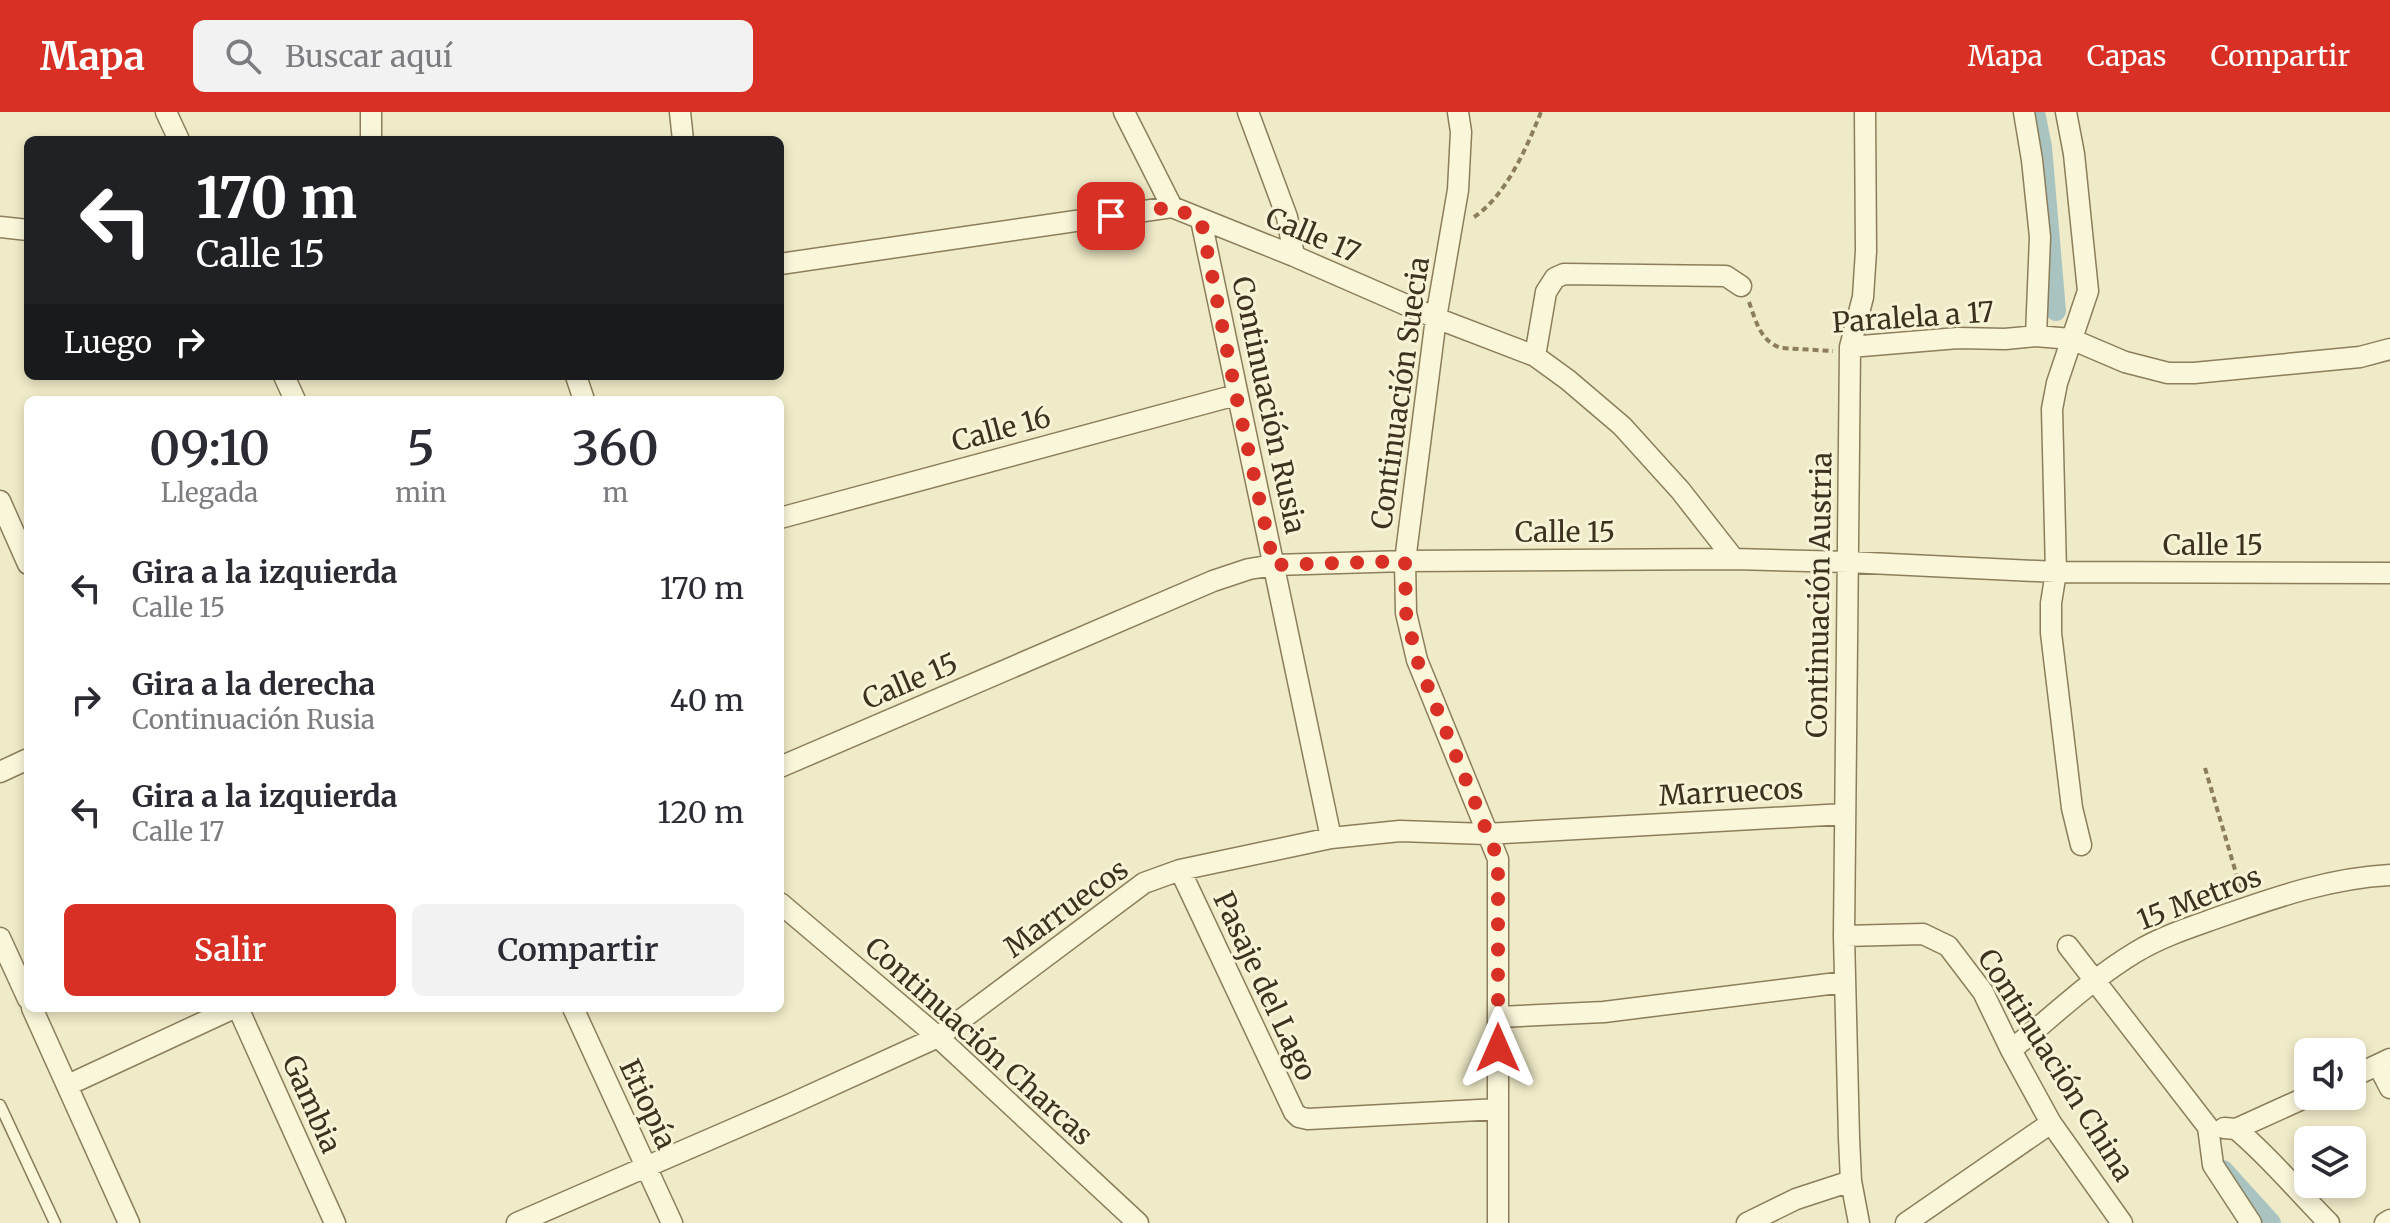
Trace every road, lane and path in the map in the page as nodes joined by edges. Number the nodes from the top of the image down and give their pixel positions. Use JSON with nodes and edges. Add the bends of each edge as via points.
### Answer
{"nodes":[{"id":1,"x":371,"y":112,"type":"edge"},
{"id":2,"x":680,"y":112,"type":"edge"},
{"id":3,"x":1124,"y":112,"type":"edge"},
{"id":4,"x":1248,"y":112,"type":"edge"},
{"id":5,"x":1458,"y":112,"type":"edge"},
{"id":6,"x":1541,"y":112,"type":"edge"},
{"id":7,"x":1865,"y":112,"type":"edge"},
{"id":8,"x":2024,"y":112,"type":"edge"},
{"id":9,"x":2066,"y":112,"type":"edge"},
{"id":10,"x":172,"y":113,"type":"edge"},
{"id":11,"x":178,"y":136,"type":"edge"},
{"id":12,"x":371,"y":136,"type":"edge"},
{"id":13,"x":683,"y":136,"type":"edge"},
{"id":14,"x":1172,"y":207,"type":"junction"},
{"id":15,"x":1201,"y":220,"type":"junction"},
{"id":16,"x":1453,"y":225,"type":"junction"},
{"id":17,"x":0,"y":227,"type":"edge"},
{"id":18,"x":24,"y":230,"type":"edge"},
{"id":19,"x":1294,"y":256,"type":"junction"},
{"id":20,"x":784,"y":263,"type":"edge"},
{"id":21,"x":1741,"y":286,"type":"joint"},
{"id":22,"x":1436,"y":318,"type":"junction"},
{"id":23,"x":2036,"y":336,"type":"junction"},
{"id":24,"x":2071,"y":339,"type":"junction"},
{"id":25,"x":1850,"y":347,"type":"junction"},
{"id":26,"x":2390,"y":349,"type":"edge"},
{"id":27,"x":1535,"y":356,"type":"junction"},
{"id":28,"x":1236,"y":395,"type":"junction"},
{"id":29,"x":0,"y":501,"type":"edge"},
{"id":30,"x":784,"y":517,"type":"edge"},
{"id":31,"x":24,"y":555,"type":"edge"},
{"id":32,"x":1734,"y":559,"type":"junction"},
{"id":33,"x":1405,"y":561,"type":"junction"},
{"id":34,"x":1848,"y":562,"type":"junction"},
{"id":35,"x":1274,"y":565,"type":"junction"},
{"id":36,"x":2056,"y":572,"type":"junction"},
{"id":37,"x":2390,"y":573,"type":"edge"},
{"id":38,"x":24,"y":761,"type":"edge"},
{"id":39,"x":784,"y":765,"type":"edge"},
{"id":40,"x":2205,"y":768,"type":"dead end"},
{"id":41,"x":0,"y":772,"type":"edge"},
{"id":42,"x":1844,"y":814,"type":"junction"},
{"id":43,"x":1486,"y":834,"type":"junction"},
{"id":44,"x":1331,"y":838,"type":"junction"},
{"id":45,"x":2081,"y":845,"type":"dead end"},
{"id":46,"x":1180,"y":870,"type":"junction"},
{"id":47,"x":2390,"y":875,"type":"edge"},
{"id":48,"x":784,"y":906,"type":"edge"},
{"id":49,"x":2247,"y":907,"type":"junction"},
{"id":50,"x":1844,"y":936,"type":"junction"},
{"id":51,"x":0,"y":938,"type":"edge"},
{"id":52,"x":2068,"y":946,"type":"dead end"},
{"id":53,"x":1845,"y":982,"type":"junction"},
{"id":54,"x":2094,"y":983,"type":"junction"},
{"id":55,"x":24,"y":990,"type":"edge"},
{"id":56,"x":34,"y":1012,"type":"edge"},
{"id":57,"x":227,"y":1012,"type":"edge"},
{"id":58,"x":238,"y":1012,"type":"edge"},
{"id":59,"x":575,"y":1012,"type":"edge"},
{"id":60,"x":1499,"y":1017,"type":"junction"},
{"id":61,"x":938,"y":1037,"type":"junction"},
{"id":62,"x":2011,"y":1050,"type":"junction"},
{"id":63,"x":2384,"y":1062,"type":"edge"},
{"id":64,"x":68,"y":1085,"type":"junction"},
{"id":65,"x":2390,"y":1088,"type":"edge"},
{"id":66,"x":2294,"y":1103,"type":"edge"},
{"id":67,"x":0,"y":1105,"type":"edge"},
{"id":68,"x":1498,"y":1109,"type":"junction"},
{"id":69,"x":2051,"y":1123,"type":"junction"},
{"id":70,"x":2208,"y":1127,"type":"junction"},
{"id":71,"x":2236,"y":1129,"type":"junction"},
{"id":72,"x":647,"y":1167,"type":"junction"},
{"id":73,"x":1851,"y":1181,"type":"junction"},
{"id":74,"x":55,"y":1223,"type":"edge"},
{"id":75,"x":129,"y":1223,"type":"edge"},
{"id":76,"x":335,"y":1223,"type":"edge"},
{"id":77,"x":517,"y":1223,"type":"edge"},
{"id":78,"x":672,"y":1223,"type":"edge"},
{"id":79,"x":1138,"y":1223,"type":"edge"},
{"id":80,"x":1498,"y":1223,"type":"edge"},
{"id":81,"x":1747,"y":1223,"type":"edge"},
{"id":82,"x":1859,"y":1223,"type":"edge"},
{"id":83,"x":1906,"y":1223,"type":"edge"},
{"id":84,"x":2122,"y":1223,"type":"edge"},
{"id":85,"x":2251,"y":1223,"type":"edge"},
{"id":86,"x":2329,"y":1223,"type":"edge"}],
"edges":[{"from":1,"to":12,"type":"street"},
{"from":2,"to":13,"type":"street"},
{"from":3,"to":14,"type":"street"},
{"from":4,"to":19,"type":"street","name":"Continuación Rusia","via":[[1287,217]]},
{"from":5,"to":16,"type":"street","name":"Continuación Suecia","via":[[1461,158]]},
{"from":6,"to":16,"type":"path","name":"Continuación Suecia","via":[[1500,194],[1477,215]]},
{"from":7,"to":25,"type":"street","name":"Continuación Austria","via":[[1866,251],[1863,297]]},
{"from":8,"to":23,"type":"street","via":[[2040,237]]},
{"from":9,"to":24,"type":"street","via":[[2088,291]]},
{"from":10,"to":11,"type":"street"},
{"from":14,"to":15,"type":"street","name":"Calle 17"},
{"from":14,"to":20,"type":"street"},
{"from":15,"to":19,"type":"street","name":"Calle 17"},
{"from":15,"to":28,"type":"street","name":"Continuación Rusia"},
{"from":16,"to":22,"type":"street","name":"Continuación Suecia"},
{"from":17,"to":18,"type":"street"},
{"from":19,"to":22,"type":"street","name":"Calle 17"},
{"from":21,"to":25,"type":"path","name":"Paralela a 17","via":[[1773,346],[1832,351]]},
{"from":21,"to":27,"type":"street","via":[[1726,276],[1564,274],[1546,292]]},
{"from":22,"to":27,"type":"street","name":"Calle 17"},
{"from":22,"to":33,"type":"street","name":"Continuación Suecia"},
{"from":23,"to":24,"type":"street","name":"Paralela a 17"},
{"from":23,"to":25,"type":"street","name":"Paralela a 17"},
{"from":24,"to":26,"type":"street","name":"Paralela a 17","via":[[2168,373],[2360,357]]},
{"from":24,"to":36,"type":"street","via":[[2052,409]]},
{"from":25,"to":34,"type":"street","name":"Continuación Austria"},
{"from":27,"to":32,"type":"street","name":"Calle 17","via":[[1622,426]]},
{"from":28,"to":30,"type":"street","name":"Calle 16"},
{"from":28,"to":35,"type":"street","name":"Continuación Rusia"},
{"from":29,"to":31,"type":"street"},
{"from":32,"to":33,"type":"street","name":"Calle 15"},
{"from":32,"to":34,"type":"street","name":"Calle 15"},
{"from":33,"to":35,"type":"street","name":"Calle 15"},
{"from":33,"to":43,"type":"street","name":"Continuación Suecia","via":[[1406,613],[1417,660]]},
{"from":34,"to":36,"type":"street","name":"Calle 15"},
{"from":34,"to":42,"type":"street","name":"Continuación Austria"},
{"from":35,"to":39,"type":"street","name":"Calle 15","via":[[1213,581]]},
{"from":35,"to":44,"type":"street","name":"Continuación Rusia"},
{"from":36,"to":37,"type":"street","name":"Calle 15"},
{"from":36,"to":45,"type":"street","via":[[2051,633]]},
{"from":38,"to":41,"type":"street"},
{"from":40,"to":49,"type":"path"},
{"from":42,"to":43,"type":"street","name":"Marruecos"},
{"from":42,"to":50,"type":"street","name":"Continuación Austria"},
{"from":43,"to":44,"type":"street","name":"Marruecos","via":[[1400,831]]},
{"from":43,"to":60,"type":"street","name":"Continuación Suecia","via":[[1498,859]]},
{"from":44,"to":46,"type":"street","name":"Marruecos"},
{"from":46,"to":61,"type":"street","name":"Marruecos","via":[[1144,883]]},
{"from":46,"to":68,"type":"street","name":"Pasaje del Lago","via":[[1299,1117]]},
{"from":47,"to":49,"type":"street","name":"15 Metros","via":[[2320,884]]},
{"from":48,"to":61,"type":"street","name":"Continuación Charcas"},
{"from":49,"to":54,"type":"street","name":"15 Metros","via":[[2154,942]]},
{"from":50,"to":53,"type":"street","name":"Continuación Austria"},
{"from":50,"to":62,"type":"street","name":"Continuación China","via":[[1923,934],[1948,946],[1983,992]]},
{"from":51,"to":55,"type":"street"},
{"from":52,"to":54,"type":"street"},
{"from":53,"to":60,"type":"street","via":[[1604,1012]]},
{"from":53,"to":73,"type":"street","name":"Continuación Austria"},
{"from":54,"to":62,"type":"street","name":"15 Metros"},
{"from":54,"to":70,"type":"street"},
{"from":56,"to":64,"type":"street"},
{"from":57,"to":64,"type":"street"},
{"from":58,"to":76,"type":"street","name":"Gambia"},
{"from":59,"to":72,"type":"street","name":"Etiopía"},
{"from":60,"to":68,"type":"street","name":"Continuación Suecia"},
{"from":61,"to":72,"type":"street","name":"Marruecos"},
{"from":61,"to":79,"type":"street","name":"Continuación Charcas"},
{"from":62,"to":69,"type":"street","name":"Continuación China"},
{"from":63,"to":65,"type":"street"},
{"from":64,"to":75,"type":"street"},
{"from":66,"to":71,"type":"street"},
{"from":67,"to":74,"type":"lane"},
{"from":68,"to":80,"type":"street","name":"Continuación Suecia"},
{"from":69,"to":83,"type":"street"},
{"from":69,"to":84,"type":"street","name":"Continuación China"},
{"from":70,"to":71,"type":"street"},
{"from":70,"to":85,"type":"street","via":[[2213,1165]]},
{"from":71,"to":86,"type":"street"},
{"from":72,"to":77,"type":"street","name":"Marruecos"},
{"from":72,"to":78,"type":"street","name":"Etiopía"},
{"from":73,"to":81,"type":"street"},
{"from":73,"to":82,"type":"street","name":"Continuación Austria"}]}
